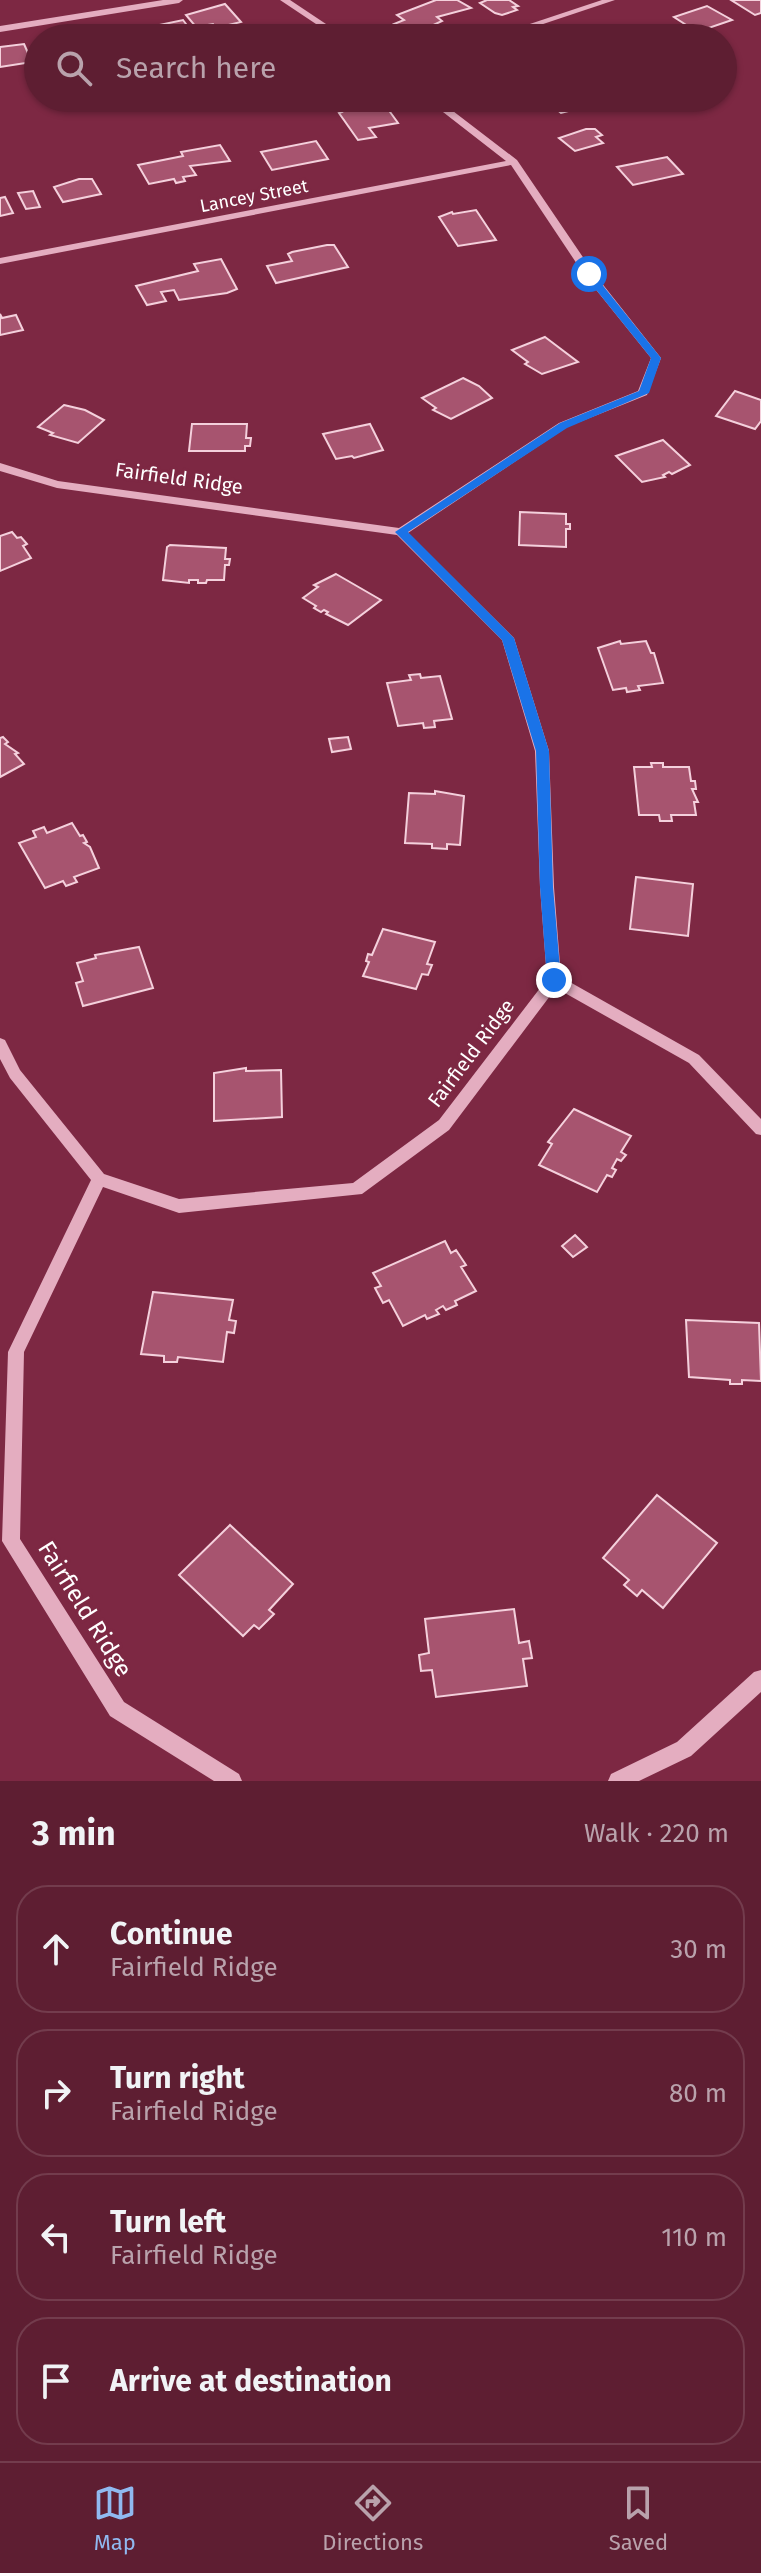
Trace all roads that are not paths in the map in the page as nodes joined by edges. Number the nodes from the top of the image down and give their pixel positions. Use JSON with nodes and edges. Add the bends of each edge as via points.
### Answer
{"nodes":[{"id":1,"x":179,"y":0,"type":"edge"},
{"id":2,"x":284,"y":0,"type":"edge"},
{"id":3,"x":611,"y":0,"type":"edge"},
{"id":4,"x":31,"y":24,"type":"edge"},
{"id":5,"x":321,"y":24,"type":"edge"},
{"id":6,"x":536,"y":24,"type":"edge"},
{"id":7,"x":24,"y":25,"type":"edge"},
{"id":8,"x":0,"y":29,"type":"edge"},
{"id":9,"x":448,"y":112,"type":"edge"},
{"id":10,"x":514,"y":162,"type":"junction"},
{"id":11,"x":0,"y":261,"type":"edge"},
{"id":12,"x":0,"y":467,"type":"edge"},
{"id":13,"x":401,"y":532,"type":"junction"},
{"id":14,"x":554,"y":980,"type":"junction"},
{"id":15,"x":0,"y":1044,"type":"edge"},
{"id":16,"x":761,"y":1129,"type":"edge"},
{"id":17,"x":99,"y":1179,"type":"junction"},
{"id":18,"x":761,"y":1679,"type":"edge"},
{"id":19,"x":232,"y":1781,"type":"edge"},
{"id":20,"x":618,"y":1781,"type":"edge"}],
"edges":[{"from":1,"to":4,"type":"street"},
{"from":2,"to":5,"type":"street"},
{"from":3,"to":6,"type":"street"},
{"from":7,"to":8,"type":"street"},
{"from":9,"to":10,"type":"street"},
{"from":10,"to":11,"type":"street","name":"Lancey Street"},
{"from":10,"to":13,"type":"street","via":[[589,274],[656,358],[643,393],[563,425]]},
{"from":12,"to":13,"type":"street","name":"Fairfield Ridge","via":[[57,484]]},
{"from":13,"to":14,"type":"street","via":[[508,638],[542,751]]},
{"from":14,"to":16,"type":"street","via":[[694,1059]]},
{"from":14,"to":17,"type":"street","name":"Fairfield Ridge","via":[[444,1125],[356,1189],[179,1206]]},
{"from":15,"to":17,"type":"street","via":[[15,1074]]},
{"from":17,"to":19,"type":"street","name":"Fairfield Ridge","via":[[16,1352],[11,1541],[117,1709]]},
{"from":18,"to":20,"type":"street","via":[[684,1749]]}]}
